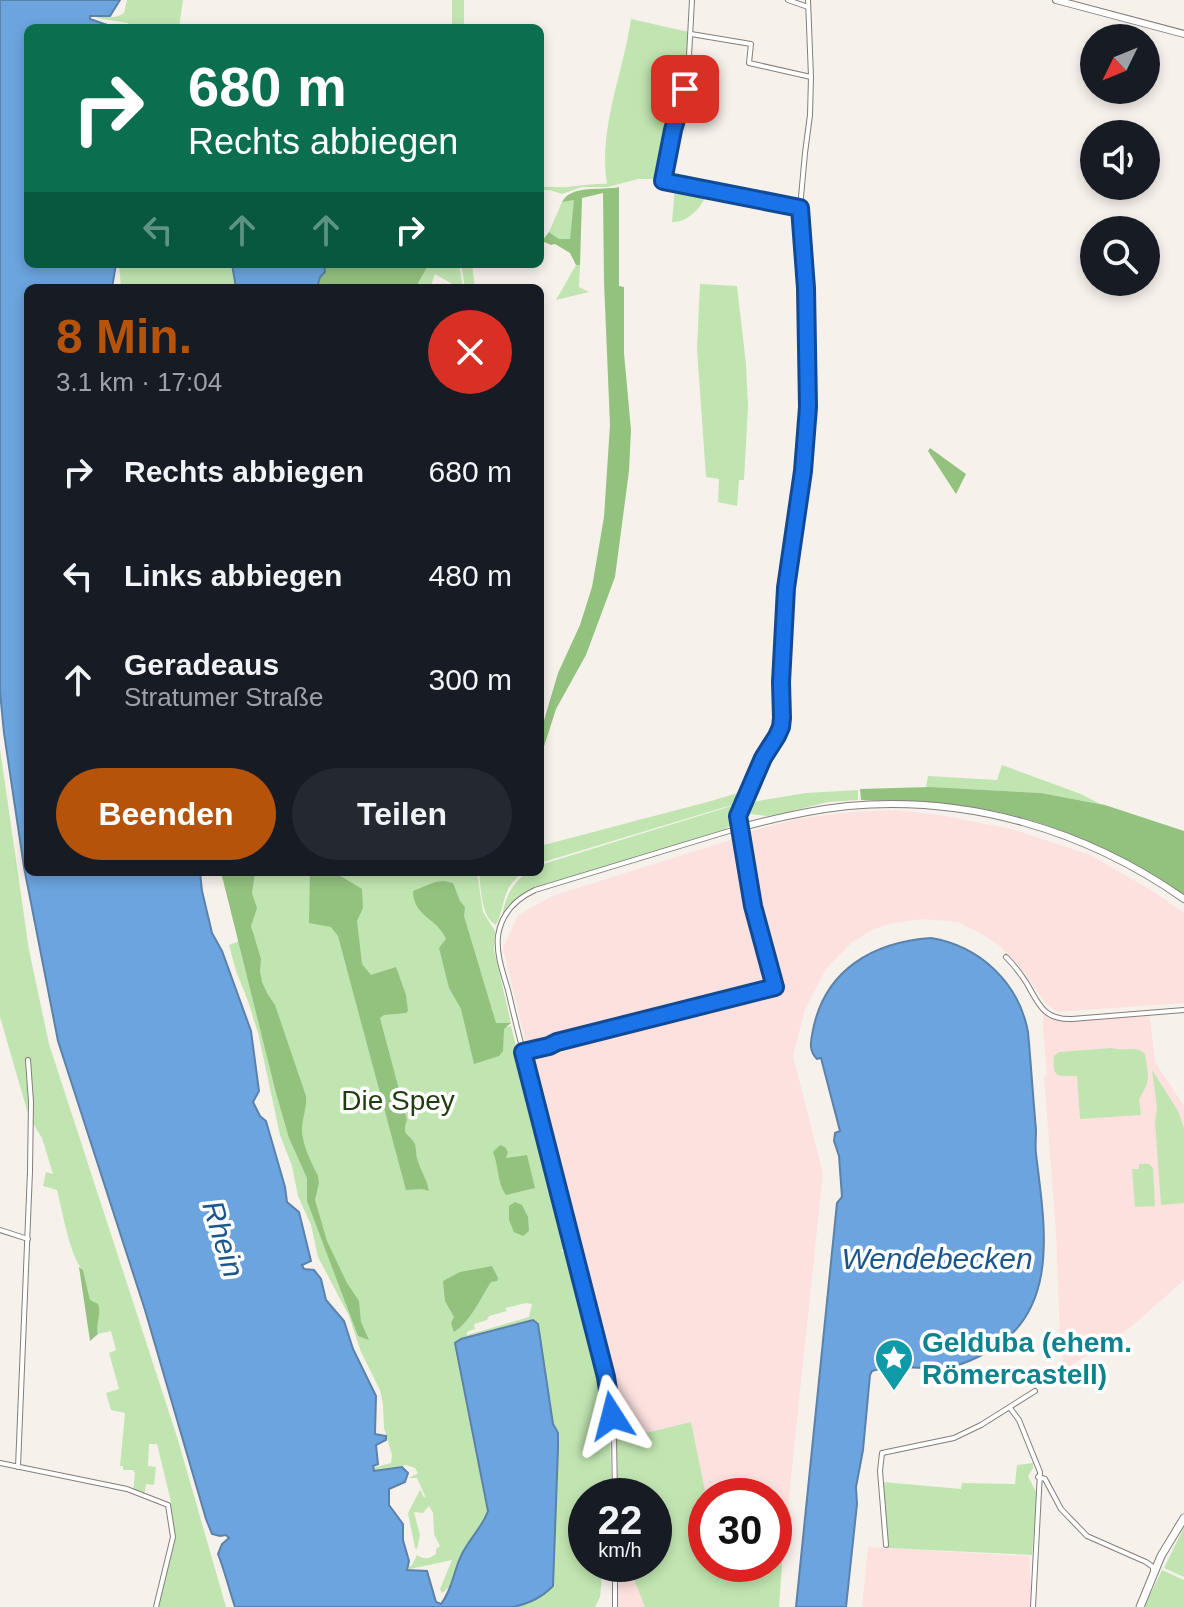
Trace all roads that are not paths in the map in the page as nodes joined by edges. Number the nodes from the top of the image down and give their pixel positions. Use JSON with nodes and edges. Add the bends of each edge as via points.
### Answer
{"nodes":[{"id":1,"x":692,"y":0,"type":"edge"},
{"id":2,"x":788,"y":0,"type":"edge"},
{"id":3,"x":808,"y":0,"type":"edge"},
{"id":4,"x":1056,"y":0,"type":"edge"},
{"id":5,"x":808,"y":7,"type":"junction"},
{"id":6,"x":691,"y":34,"type":"junction"},
{"id":7,"x":1184,"y":34,"type":"edge"},
{"id":8,"x":811,"y":77,"type":"junction"},
{"id":9,"x":800,"y":208,"type":"junction"},
{"id":10,"x":739,"y":828,"type":"junction"},
{"id":11,"x":1184,"y":899,"type":"edge"},
{"id":12,"x":1006,"y":957,"type":"dead end"},
{"id":13,"x":1184,"y":1010,"type":"edge"},
{"id":14,"x":523,"y":1052,"type":"junction"},
{"id":15,"x":28,"y":1060,"type":"dead end"},
{"id":16,"x":0,"y":1230,"type":"edge"},
{"id":17,"x":28,"y":1239,"type":"junction"},
{"id":18,"x":1035,"y":1391,"type":"dead end"},
{"id":19,"x":1010,"y":1408,"type":"junction"},
{"id":20,"x":0,"y":1463,"type":"edge"},
{"id":21,"x":18,"y":1467,"type":"junction"},
{"id":22,"x":1039,"y":1474,"type":"junction"},
{"id":23,"x":615,"y":1478,"type":"edge"},
{"id":24,"x":1184,"y":1518,"type":"edge"},
{"id":25,"x":886,"y":1545,"type":"dead end"},
{"id":26,"x":1168,"y":1547,"type":"junction"},
{"id":27,"x":1161,"y":1556,"type":"junction"},
{"id":28,"x":1146,"y":1562,"type":"junction"},
{"id":29,"x":1153,"y":1573,"type":"junction"},
{"id":30,"x":615,"y":1582,"type":"edge"},
{"id":31,"x":1148,"y":1587,"type":"junction"},
{"id":32,"x":156,"y":1607,"type":"edge"},
{"id":33,"x":615,"y":1607,"type":"edge"},
{"id":34,"x":1033,"y":1607,"type":"edge"},
{"id":35,"x":1140,"y":1607,"type":"edge"}],
"edges":[{"from":1,"to":6,"type":"street"},
{"from":2,"to":5,"type":"street"},
{"from":3,"to":5,"type":"street"},
{"from":4,"to":7,"type":"street"},
{"from":5,"to":8,"type":"street"},
{"from":6,"to":8,"type":"street","via":[[751,44],[749,63]]},
{"from":6,"to":9,"type":"street","via":[[688,75],[663,181]]},
{"from":8,"to":9,"type":"street"},
{"from":9,"to":10,"type":"street","via":[[808,419],[786,588],[782,718],[738,811]]},
{"from":10,"to":11,"type":"street","via":[[862,805],[978,811],[1090,845]]},
{"from":10,"to":14,"type":"street","via":[[535,890],[511,907],[501,924],[498,946]]},
{"from":10,"to":14,"type":"street","via":[[775,987]]},
{"from":12,"to":13,"type":"street","via":[[1043,1011],[1057,1018]]},
{"from":14,"to":23,"type":"street","via":[[606,1377]]},
{"from":15,"to":17,"type":"street"},
{"from":16,"to":17,"type":"street"},
{"from":17,"to":21,"type":"street"},
{"from":18,"to":19,"type":"street"},
{"from":19,"to":22,"type":"street"},
{"from":19,"to":25,"type":"street","via":[[954,1438],[882,1453]]},
{"from":20,"to":21,"type":"street"},
{"from":21,"to":32,"type":"street","via":[[127,1489],[168,1505],[173,1537]]},
{"from":22,"to":28,"type":"street","via":[[1061,1509],[1087,1536]]},
{"from":22,"to":34,"type":"street"},
{"from":24,"to":26,"type":"main road"},
{"from":26,"to":27,"type":"main road"},
{"from":26,"to":31,"type":"main road"},
{"from":27,"to":28,"type":"street"},
{"from":27,"to":29,"type":"main road"},
{"from":28,"to":29,"type":"street"},
{"from":29,"to":31,"type":"main road"},
{"from":30,"to":33,"type":"street"},
{"from":31,"to":35,"type":"main road"}]}
